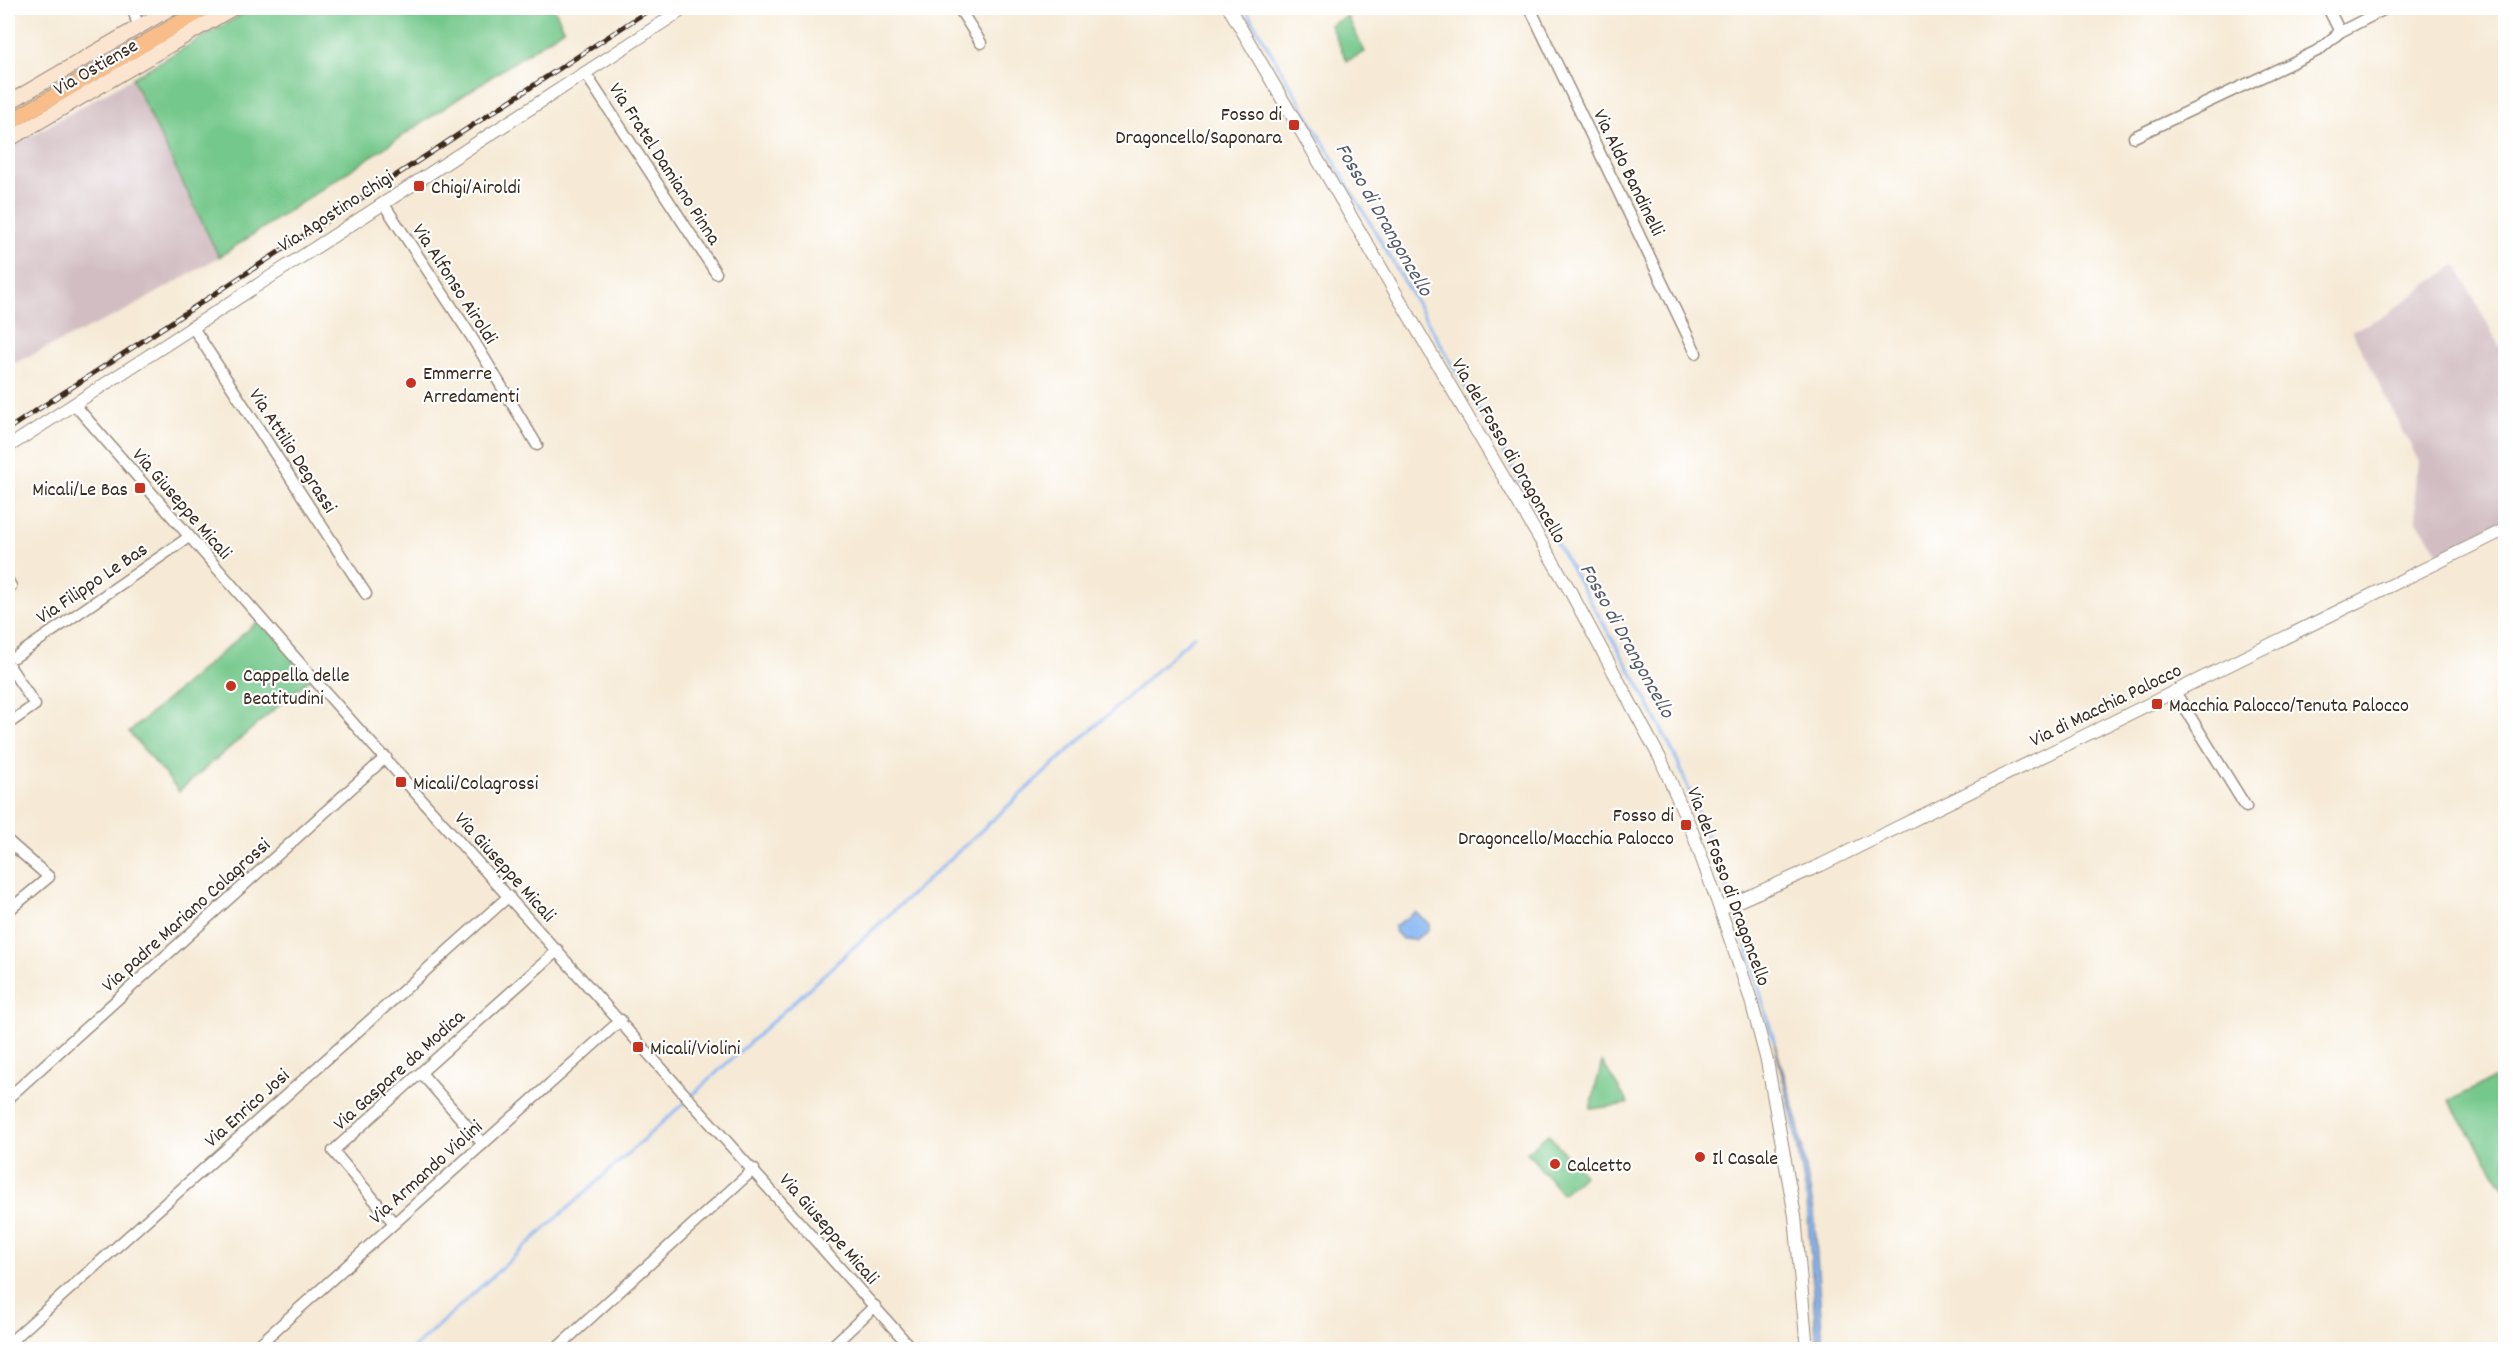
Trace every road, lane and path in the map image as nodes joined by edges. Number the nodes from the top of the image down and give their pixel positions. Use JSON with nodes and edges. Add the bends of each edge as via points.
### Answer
{"nodes":[{"id":1,"x":133,"y":8,"type":"edge"},
{"id":2,"x":171,"y":8,"type":"edge"},
{"id":3,"x":205,"y":8,"type":"edge"},
{"id":4,"x":233,"y":8,"type":"edge"},
{"id":5,"x":685,"y":8,"type":"edge"},
{"id":6,"x":959,"y":8,"type":"edge"},
{"id":7,"x":1229,"y":8,"type":"edge"},
{"id":8,"x":1530,"y":8,"type":"edge"},
{"id":9,"x":2328,"y":8,"type":"edge"},
{"id":10,"x":2387,"y":8,"type":"edge"},
{"id":11,"x":138,"y":27,"type":"junction"},
{"id":12,"x":2340,"y":32,"type":"junction"},
{"id":13,"x":981,"y":43,"type":"dead end"},
{"id":14,"x":585,"y":73,"type":"junction"},
{"id":15,"x":8,"y":103,"type":"edge"},
{"id":16,"x":8,"y":123,"type":"edge"},
{"id":17,"x":2134,"y":137,"type":"dead end"},
{"id":18,"x":8,"y":140,"type":"edge"},
{"id":19,"x":383,"y":203,"type":"junction"},
{"id":20,"x":716,"y":273,"type":"dead end"},
{"id":21,"x":192,"y":326,"type":"junction"},
{"id":22,"x":1696,"y":353,"type":"dead end"},
{"id":23,"x":74,"y":404,"type":"junction"},
{"id":24,"x":537,"y":445,"type":"dead end"},
{"id":25,"x":8,"y":447,"type":"edge"},
{"id":26,"x":2505,"y":529,"type":"edge"},
{"id":27,"x":189,"y":537,"type":"junction"},
{"id":28,"x":366,"y":594,"type":"dead end"},
{"id":29,"x":11,"y":660,"type":"edge"},
{"id":30,"x":2175,"y":692,"type":"junction"},
{"id":31,"x":8,"y":724,"type":"edge"},
{"id":32,"x":386,"y":757,"type":"junction"},
{"id":33,"x":2246,"y":807,"type":"dead end"},
{"id":34,"x":8,"y":841,"type":"edge"},
{"id":35,"x":509,"y":896,"type":"junction"},
{"id":36,"x":1730,"y":905,"type":"junction"},
{"id":37,"x":8,"y":910,"type":"edge"},
{"id":38,"x":558,"y":950,"type":"junction"},
{"id":39,"x":621,"y":1020,"type":"junction"},
{"id":40,"x":421,"y":1072,"type":"junction"},
{"id":41,"x":8,"y":1098,"type":"edge"},
{"id":42,"x":483,"y":1144,"type":"junction"},
{"id":43,"x":754,"y":1169,"type":"junction"},
{"id":44,"x":394,"y":1223,"type":"junction"},
{"id":45,"x":875,"y":1306,"type":"junction"},
{"id":46,"x":8,"y":1344,"type":"edge"},
{"id":47,"x":253,"y":1350,"type":"edge"},
{"id":48,"x":555,"y":1350,"type":"edge"},
{"id":49,"x":828,"y":1350,"type":"edge"},
{"id":50,"x":913,"y":1350,"type":"edge"},
{"id":51,"x":1807,"y":1350,"type":"edge"}],
"edges":[{"from":1,"to":11,"type":"street"},
{"from":2,"to":11,"type":"main road"},
{"from":3,"to":16,"type":"main road"},
{"from":4,"to":18,"type":"main road","name":"Via Ostiense"},
{"from":5,"to":14,"type":"street","name":"Via Agostino Chigi"},
{"from":6,"to":13,"type":"street"},
{"from":7,"to":36,"type":"street","name":"Via del Fosso di Dragoncello","via":[[1580,610],[1661,760]]},
{"from":8,"to":22,"type":"street","name":"Via Aldo Bandinelli"},
{"from":9,"to":12,"type":"street"},
{"from":10,"to":12,"type":"street"},
{"from":11,"to":15,"type":"main road"},
{"from":12,"to":17,"type":"street","via":[[2319,50]]},
{"from":14,"to":19,"type":"street","name":"Via Agostino Chigi"},
{"from":14,"to":20,"type":"street","name":"Via Fratel Damiano Pinna"},
{"from":19,"to":21,"type":"street","name":"Via Agostino Chigi"},
{"from":19,"to":24,"type":"street","name":"Via Alfonso Airoldi"},
{"from":21,"to":23,"type":"street","name":"Via Agostino Chigi"},
{"from":21,"to":28,"type":"street","name":"Via Attilio Degrassi"},
{"from":23,"to":25,"type":"street","name":"Via Agostino Chigi"},
{"from":23,"to":27,"type":"street","name":"Via Giuseppe Micali"},
{"from":26,"to":30,"type":"street","name":"Via di Macchia Palocco"},
{"from":27,"to":29,"type":"street","name":"Via Filippo Le Bas"},
{"from":27,"to":32,"type":"street","name":"Via Giuseppe Micali"},
{"from":29,"to":31,"type":"street","via":[[35,705]]},
{"from":30,"to":33,"type":"street"},
{"from":30,"to":36,"type":"street","name":"Via di Macchia Palocco","via":[[1821,865]]},
{"from":32,"to":35,"type":"street","name":"Via Giuseppe Micali"},
{"from":32,"to":41,"type":"street","name":"Via padre Mariano Colagrossi"},
{"from":34,"to":37,"type":"street","via":[[49,877]]},
{"from":35,"to":38,"type":"street","name":"Via Giuseppe Micali"},
{"from":35,"to":46,"type":"street","name":"Via Enrico Josi"},
{"from":36,"to":51,"type":"street","name":"Via del Fosso di Dragoncello","via":[[1784,1140],[1796,1216]]},
{"from":38,"to":39,"type":"street","name":"Via Giuseppe Micali"},
{"from":38,"to":40,"type":"street","name":"Via Gaspare da Modica"},
{"from":39,"to":42,"type":"street","name":"Via Armando Violini"},
{"from":39,"to":43,"type":"street","name":"Via Giuseppe Micali"},
{"from":40,"to":42,"type":"street"},
{"from":40,"to":44,"type":"street","name":"Via Gaspare da Modica","via":[[333,1151]]},
{"from":42,"to":44,"type":"street","name":"Via Armando Violini"},
{"from":43,"to":45,"type":"street","name":"Via Giuseppe Micali"},
{"from":43,"to":48,"type":"street"},
{"from":44,"to":47,"type":"street","name":"Via Armando Violini"},
{"from":45,"to":49,"type":"street"},
{"from":45,"to":50,"type":"street","name":"Via Giuseppe Micali"}]}
